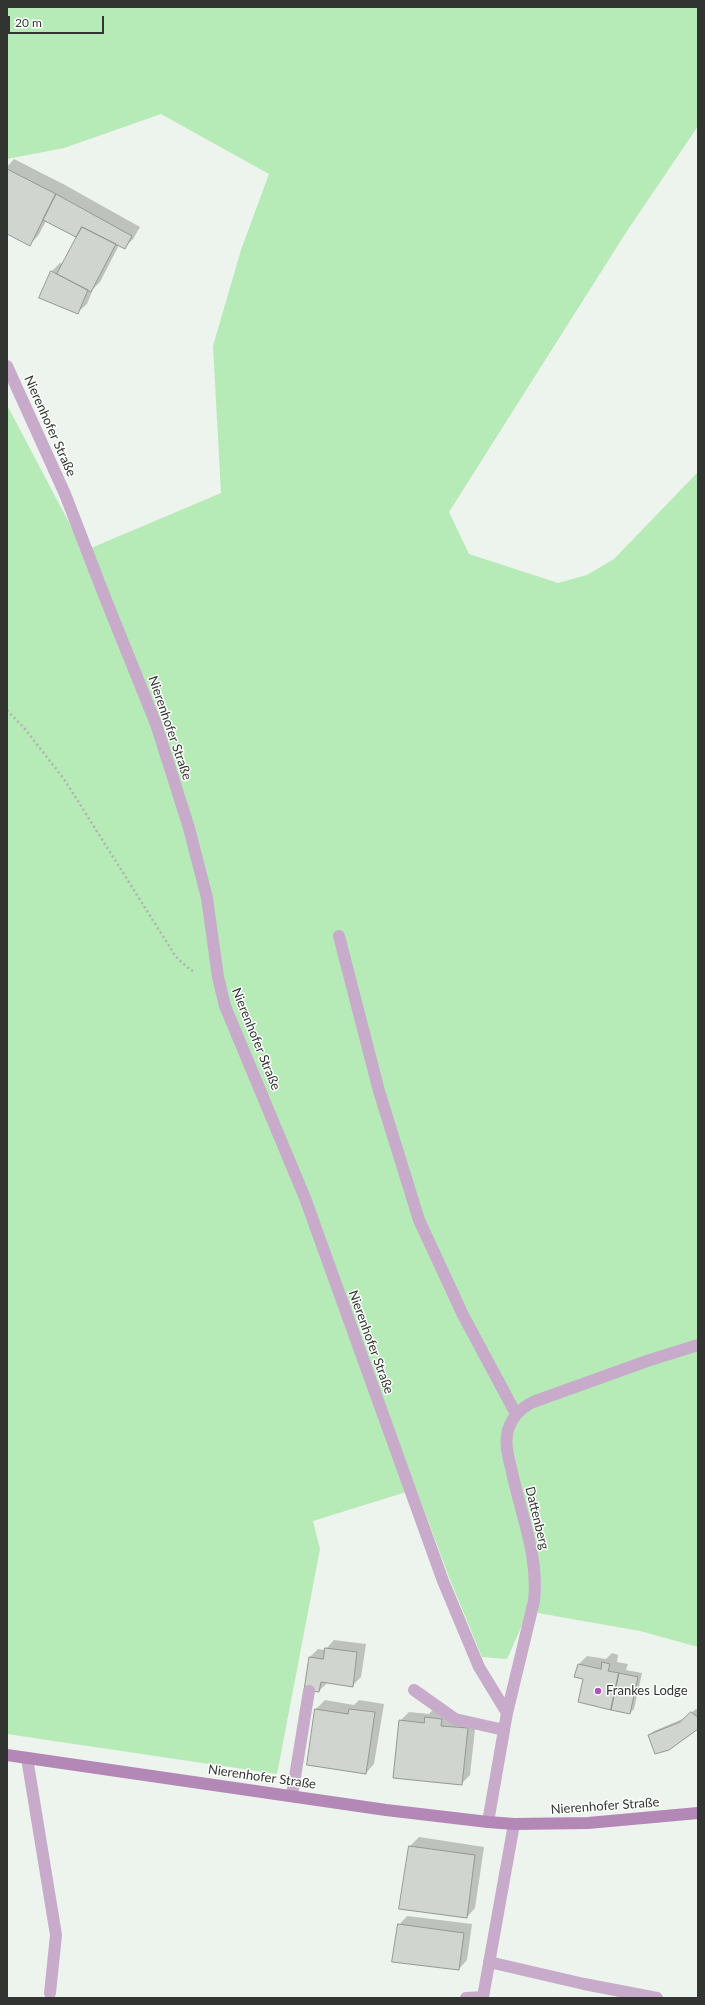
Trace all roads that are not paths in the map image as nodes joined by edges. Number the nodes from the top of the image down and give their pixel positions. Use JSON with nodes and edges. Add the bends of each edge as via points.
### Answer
{"nodes":[{"id":1,"x":7,"y":366,"type":"edge"},
{"id":2,"x":339,"y":936,"type":"dead end"},
{"id":3,"x":698,"y":1345,"type":"edge"},
{"id":4,"x":516,"y":1414,"type":"junction"},
{"id":5,"x":414,"y":1690,"type":"dead end"},
{"id":6,"x":309,"y":1691,"type":"dead end"},
{"id":7,"x":507,"y":1713,"type":"junction"},
{"id":8,"x":504,"y":1730,"type":"junction"},
{"id":9,"x":7,"y":1754,"type":"edge"},
{"id":10,"x":27,"y":1758,"type":"junction"},
{"id":11,"x":292,"y":1795,"type":"junction"},
{"id":12,"x":698,"y":1813,"type":"edge"},
{"id":13,"x":488,"y":1822,"type":"junction"},
{"id":14,"x":514,"y":1824,"type":"junction"},
{"id":15,"x":489,"y":1962,"type":"junction"},
{"id":16,"x":50,"y":1993,"type":"dead end"},
{"id":17,"x":485,"y":1997,"type":"edge"},
{"id":18,"x":466,"y":1998,"type":"edge"},
{"id":19,"x":657,"y":1998,"type":"edge"}],
"edges":[{"from":1,"to":7,"type":"street","name":"Nierenhofer Straße","via":[[65,494],[156,724],[189,828],[207,898],[218,977],[225,1006],[305,1198],[443,1581],[479,1667]]},
{"from":2,"to":4,"type":"street","via":[[379,1091],[419,1220],[463,1315]]},
{"from":3,"to":4,"type":"street","name":"Dattenberg","via":[[552,1394],[533,1402]]},
{"from":4,"to":7,"type":"street","name":"Dattenberg","via":[[507,1432],[507,1443],[514,1484],[528,1535],[536,1584]]},
{"from":5,"to":8,"type":"street","via":[[455,1719]]},
{"from":6,"to":11,"type":"street"},
{"from":7,"to":8,"type":"street","name":"Dattenberg"},
{"from":8,"to":13,"type":"street","name":"Dattenberg"},
{"from":9,"to":10,"type":"main road","name":"Nierenhofer Straße"},
{"from":10,"to":11,"type":"main road","name":"Nierenhofer Straße"},
{"from":10,"to":16,"type":"street","via":[[56,1935]]},
{"from":11,"to":13,"type":"main road","name":"Nierenhofer Straße","via":[[386,1810]]},
{"from":12,"to":14,"type":"main road","name":"Nierenhofer Straße","via":[[588,1823]]},
{"from":13,"to":14,"type":"main road","name":"Nierenhofer Straße"},
{"from":14,"to":15,"type":"street"},
{"from":15,"to":17,"type":"street"},
{"from":15,"to":19,"type":"street"},
{"from":17,"to":18,"type":"street"}]}
